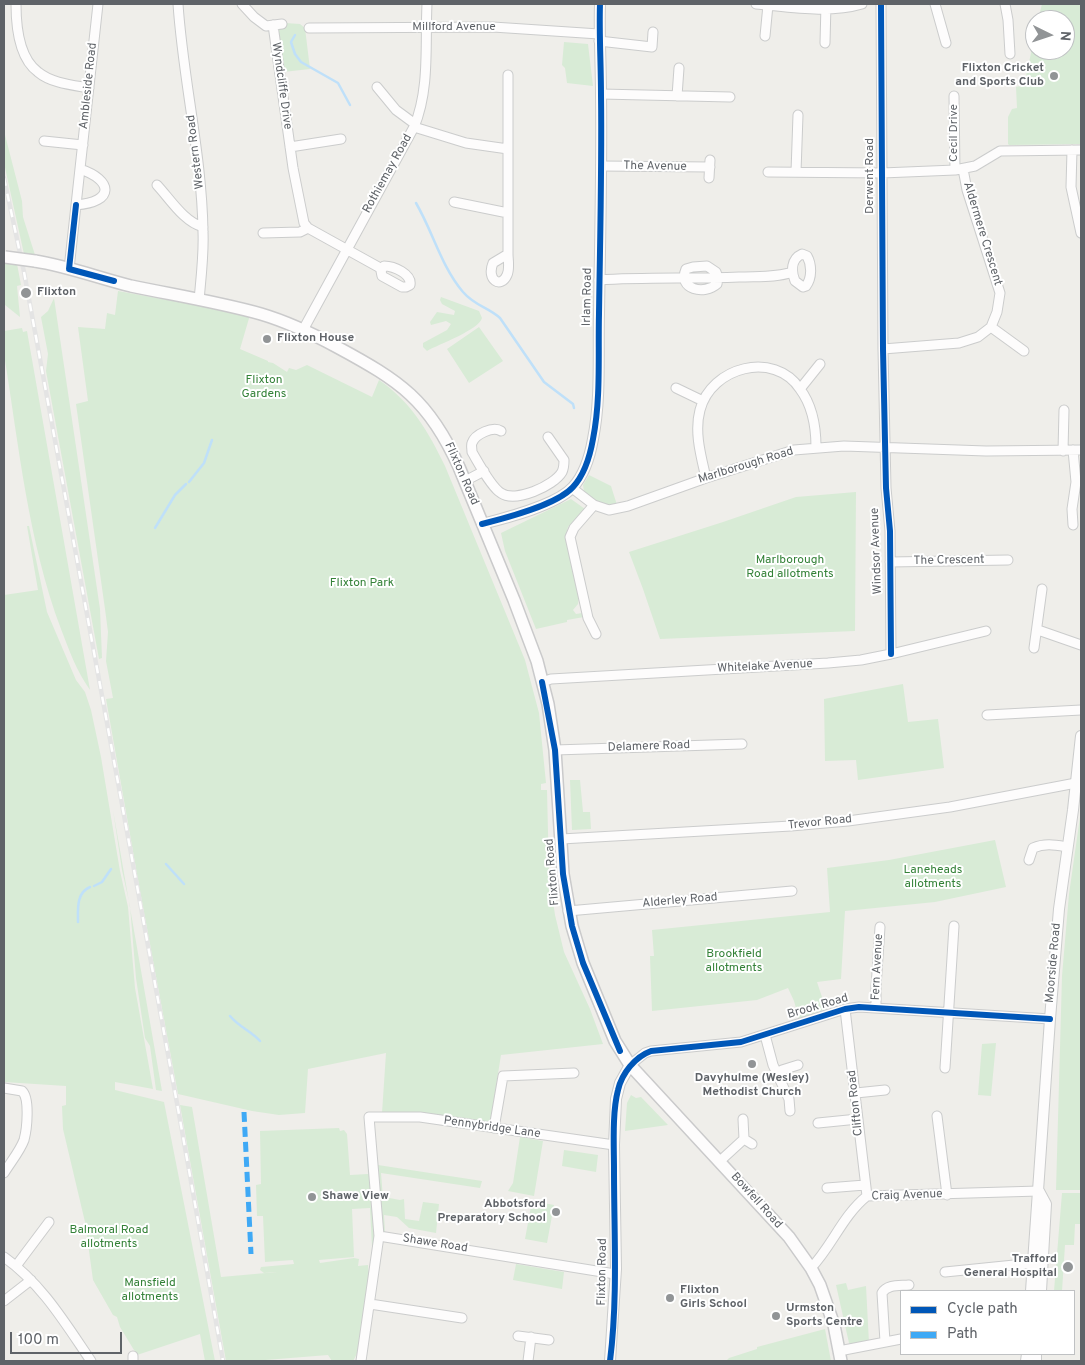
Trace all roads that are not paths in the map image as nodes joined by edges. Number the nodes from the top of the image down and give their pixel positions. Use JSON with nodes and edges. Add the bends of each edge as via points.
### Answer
{"nodes":[{"id":1,"x":16,"y":4,"type":"edge"},
{"id":2,"x":98,"y":4,"type":"edge"},
{"id":3,"x":178,"y":4,"type":"edge"},
{"id":4,"x":242,"y":4,"type":"edge"},
{"id":5,"x":427,"y":4,"type":"edge"},
{"id":6,"x":600,"y":4,"type":"edge"},
{"id":7,"x":756,"y":4,"type":"edge"},
{"id":8,"x":862,"y":4,"type":"edge"},
{"id":9,"x":881,"y":4,"type":"edge"},
{"id":10,"x":935,"y":4,"type":"edge"},
{"id":11,"x":1005,"y":4,"type":"edge"},
{"id":12,"x":771,"y":5,"type":"edge"},
{"id":13,"x":826,"y":6,"type":"edge"},
{"id":14,"x":426,"y":27,"type":"junction"},
{"id":15,"x":309,"y":28,"type":"dead end"},
{"id":16,"x":653,"y":32,"type":"dead end"},
{"id":17,"x":766,"y":36,"type":"dead end"},
{"id":18,"x":599,"y":38,"type":"junction"},
{"id":19,"x":825,"y":43,"type":"dead end"},
{"id":20,"x":946,"y":44,"type":"dead end"},
{"id":21,"x":1010,"y":54,"type":"dead end"},
{"id":22,"x":678,"y":68,"type":"dead end"},
{"id":23,"x":508,"y":75,"type":"dead end"},
{"id":24,"x":376,"y":87,"type":"dead end"},
{"id":25,"x":716,"y":87,"type":"dead end"},
{"id":26,"x":89,"y":88,"type":"junction"},
{"id":27,"x":601,"y":94,"type":"junction"},
{"id":28,"x":677,"y":96,"type":"junction"},
{"id":29,"x":714,"y":96,"type":"junction"},
{"id":30,"x":954,"y":96,"type":"dead end"},
{"id":31,"x":730,"y":97,"type":"dead end"},
{"id":32,"x":798,"y":115,"type":"dead end"},
{"id":33,"x":414,"y":126,"type":"junction"},
{"id":34,"x":341,"y":139,"type":"dead end"},
{"id":35,"x":44,"y":141,"type":"dead end"},
{"id":36,"x":83,"y":145,"type":"junction"},
{"id":37,"x":290,"y":147,"type":"junction"},
{"id":38,"x":508,"y":149,"type":"junction"},
{"id":39,"x":1077,"y":150,"type":"edge"},
{"id":40,"x":601,"y":166,"type":"junction"},
{"id":41,"x":80,"y":169,"type":"junction"},
{"id":42,"x":959,"y":170,"type":"junction"},
{"id":43,"x":768,"y":172,"type":"dead end"},
{"id":44,"x":796,"y":172,"type":"junction"},
{"id":45,"x":882,"y":173,"type":"junction"},
{"id":46,"x":709,"y":178,"type":"dead end"},
{"id":47,"x":157,"y":185,"type":"dead end"},
{"id":48,"x":454,"y":202,"type":"dead end"},
{"id":49,"x":76,"y":205,"type":"junction"},
{"id":50,"x":508,"y":213,"type":"junction"},
{"id":51,"x":203,"y":227,"type":"junction"},
{"id":52,"x":308,"y":228,"type":"junction"},
{"id":53,"x":1081,"y":233,"type":"edge"},
{"id":54,"x":263,"y":234,"type":"dead end"},
{"id":55,"x":346,"y":250,"type":"junction"},
{"id":56,"x":508,"y":254,"type":"dead end"},
{"id":57,"x":4,"y":257,"type":"edge"},
{"id":58,"x":69,"y":269,"type":"junction"},
{"id":59,"x":382,"y":269,"type":"dead end"},
{"id":60,"x":792,"y":272,"type":"dead end"},
{"id":61,"x":600,"y":280,"type":"junction"},
{"id":62,"x":199,"y":300,"type":"junction"},
{"id":63,"x":991,"y":327,"type":"junction"},
{"id":64,"x":303,"y":330,"type":"junction"},
{"id":65,"x":883,"y":349,"type":"junction"},
{"id":66,"x":1024,"y":351,"type":"dead end"},
{"id":67,"x":820,"y":364,"type":"dead end"},
{"id":68,"x":676,"y":388,"type":"dead end"},
{"id":69,"x":800,"y":389,"type":"junction"},
{"id":70,"x":703,"y":401,"type":"junction"},
{"id":71,"x":1064,"y":410,"type":"dead end"},
{"id":72,"x":501,"y":431,"type":"dead end"},
{"id":73,"x":548,"y":437,"type":"dead end"},
{"id":74,"x":816,"y":447,"type":"junction"},
{"id":75,"x":886,"y":447,"type":"junction"},
{"id":76,"x":1063,"y":450,"type":"junction"},
{"id":77,"x":1077,"y":450,"type":"edge"},
{"id":78,"x":484,"y":471,"type":"junction"},
{"id":79,"x":706,"y":478,"type":"junction"},
{"id":80,"x":465,"y":481,"type":"junction"},
{"id":81,"x":572,"y":488,"type":"junction"},
{"id":82,"x":594,"y":505,"type":"junction"},
{"id":83,"x":1076,"y":522,"type":"edge"},
{"id":84,"x":482,"y":524,"type":"junction"},
{"id":85,"x":1008,"y":560,"type":"dead end"},
{"id":86,"x":890,"y":562,"type":"junction"},
{"id":87,"x":1042,"y":589,"type":"dead end"},
{"id":88,"x":1038,"y":630,"type":"junction"},
{"id":89,"x":986,"y":631,"type":"dead end"},
{"id":90,"x":596,"y":634,"type":"dead end"},
{"id":91,"x":1081,"y":644,"type":"edge"},
{"id":92,"x":1034,"y":648,"type":"dead end"},
{"id":93,"x":891,"y":654,"type":"junction"},
{"id":94,"x":542,"y":682,"type":"junction"},
{"id":95,"x":1081,"y":710,"type":"edge"},
{"id":96,"x":987,"y":715,"type":"dead end"},
{"id":97,"x":1081,"y":736,"type":"edge"},
{"id":98,"x":742,"y":744,"type":"dead end"},
{"id":99,"x":555,"y":750,"type":"junction"},
{"id":100,"x":1076,"y":783,"type":"junction"},
{"id":101,"x":561,"y":838,"type":"junction"},
{"id":102,"x":1067,"y":847,"type":"junction"},
{"id":103,"x":1029,"y":860,"type":"dead end"},
{"id":104,"x":792,"y":891,"type":"dead end"},
{"id":105,"x":568,"y":911,"type":"junction"},
{"id":106,"x":954,"y":926,"type":"dead end"},
{"id":107,"x":880,"y":927,"type":"dead end"},
{"id":108,"x":876,"y":1007,"type":"junction"},
{"id":109,"x":845,"y":1009,"type":"junction"},
{"id":110,"x":948,"y":1012,"type":"junction"},
{"id":111,"x":1050,"y":1018,"type":"junction"},
{"id":112,"x":765,"y":1035,"type":"junction"},
{"id":113,"x":630,"y":1065,"type":"junction"},
{"id":114,"x":798,"y":1066,"type":"dead end"},
{"id":115,"x":945,"y":1068,"type":"dead end"},
{"id":116,"x":574,"y":1073,"type":"dead end"},
{"id":117,"x":777,"y":1073,"type":"junction"},
{"id":118,"x":4,"y":1088,"type":"edge"},
{"id":119,"x":885,"y":1090,"type":"dead end"},
{"id":120,"x":856,"y":1093,"type":"junction"},
{"id":121,"x":790,"y":1111,"type":"dead end"},
{"id":122,"x":937,"y":1116,"type":"dead end"},
{"id":123,"x":743,"y":1118,"type":"dead end"},
{"id":124,"x":858,"y":1119,"type":"junction"},
{"id":125,"x":818,"y":1123,"type":"dead end"},
{"id":126,"x":494,"y":1128,"type":"junction"},
{"id":127,"x":744,"y":1139,"type":"junction"},
{"id":128,"x":752,"y":1144,"type":"dead end"},
{"id":129,"x":614,"y":1145,"type":"junction"},
{"id":130,"x":720,"y":1161,"type":"junction"},
{"id":131,"x":5,"y":1176,"type":"edge"},
{"id":132,"x":865,"y":1185,"type":"junction"},
{"id":133,"x":827,"y":1188,"type":"dead end"},
{"id":134,"x":1039,"y":1190,"type":"junction"},
{"id":135,"x":947,"y":1195,"type":"junction"},
{"id":136,"x":867,"y":1196,"type":"junction"},
{"id":137,"x":49,"y":1222,"type":"dead end"},
{"id":138,"x":379,"y":1236,"type":"junction"},
{"id":139,"x":4,"y":1257,"type":"edge"},
{"id":140,"x":1038,"y":1263,"type":"junction"},
{"id":141,"x":16,"y":1266,"type":"junction"},
{"id":142,"x":811,"y":1268,"type":"junction"},
{"id":143,"x":945,"y":1272,"type":"dead end"},
{"id":144,"x":615,"y":1274,"type":"junction"},
{"id":145,"x":31,"y":1280,"type":"junction"},
{"id":146,"x":909,"y":1285,"type":"dead end"},
{"id":147,"x":1032,"y":1290,"type":"edge"},
{"id":148,"x":1041,"y":1290,"type":"edge"},
{"id":149,"x":4,"y":1301,"type":"edge"},
{"id":150,"x":370,"y":1304,"type":"junction"},
{"id":151,"x":462,"y":1318,"type":"dead end"},
{"id":152,"x":518,"y":1336,"type":"dead end"},
{"id":153,"x":531,"y":1338,"type":"junction"},
{"id":154,"x":900,"y":1339,"type":"edge"},
{"id":155,"x":549,"y":1340,"type":"dead end"},
{"id":156,"x":886,"y":1342,"type":"junction"},
{"id":157,"x":840,"y":1356,"type":"edge"},
{"id":158,"x":91,"y":1361,"type":"edge"},
{"id":159,"x":361,"y":1361,"type":"edge"},
{"id":160,"x":528,"y":1361,"type":"edge"},
{"id":161,"x":610,"y":1361,"type":"edge"}],
"edges":[{"from":1,"to":26,"type":"street","via":[[22,45],[31,66],[46,77]]},
{"from":2,"to":26,"type":"street","name":"Ambleside Road"},
{"from":3,"to":51,"type":"street","name":"Western Road"},
{"from":4,"to":37,"type":"street","name":"Wyndcliffe Drive","via":[[266,26],[277,24]]},
{"from":5,"to":14,"type":"street","name":"Rothiemay Road"},
{"from":6,"to":18,"type":"street","name":"Irlam Road"},
{"from":7,"to":12,"type":"street"},
{"from":8,"to":13,"type":"street"},
{"from":9,"to":45,"type":"street","name":"Derwent Road"},
{"from":10,"to":20,"type":"street"},
{"from":11,"to":21,"type":"street"},
{"from":12,"to":13,"type":"street","via":[[794,8]]},
{"from":12,"to":17,"type":"street"},
{"from":13,"to":19,"type":"street"},
{"from":14,"to":15,"type":"street","name":"Millford Avenue"},
{"from":14,"to":18,"type":"street","name":"Millford Avenue","via":[[493,27]]},
{"from":14,"to":33,"type":"street","name":"Rothiemay Road","via":[[423,99]]},
{"from":16,"to":18,"type":"street","name":"Millford Avenue","via":[[652,47]]},
{"from":18,"to":27,"type":"street","name":"Irlam Road"},
{"from":22,"to":28,"type":"street"},
{"from":23,"to":38,"type":"street"},
{"from":24,"to":33,"type":"street"},
{"from":25,"to":29,"type":"street"},
{"from":26,"to":36,"type":"street","name":"Ambleside Road"},
{"from":27,"to":28,"type":"street"},
{"from":27,"to":40,"type":"street","name":"Irlam Road"},
{"from":28,"to":29,"type":"street"},
{"from":29,"to":31,"type":"street"},
{"from":30,"to":42,"type":"street","name":"Cecil Drive"},
{"from":32,"to":44,"type":"street"},
{"from":33,"to":38,"type":"street","via":[[466,143]]},
{"from":33,"to":55,"type":"street","name":"Rothiemay Road"},
{"from":34,"to":37,"type":"street","name":"Wyndcliffe Drive"},
{"from":35,"to":36,"type":"street"},
{"from":36,"to":41,"type":"street","name":"Ambleside Road"},
{"from":37,"to":52,"type":"street","name":"Wyndcliffe Drive","via":[[304,222]]},
{"from":38,"to":50,"type":"street"},
{"from":39,"to":42,"type":"street","via":[[1000,151],[975,166]]},
{"from":39,"to":53,"type":"street","via":[[1071,187]]},
{"from":40,"to":46,"type":"street","name":"The Avenue","via":[[710,164]]},
{"from":40,"to":61,"type":"street","name":"Irlam Road"},
{"from":41,"to":49,"type":"street","name":"Ambleside Road"},
{"from":41,"to":49,"type":"street","via":[[91,172],[102,182],[105,190],[98,201]]},
{"from":42,"to":45,"type":"street"},
{"from":42,"to":63,"type":"street","name":"Aldermere Crescent","via":[[1000,293]]},
{"from":43,"to":44,"type":"street"},
{"from":44,"to":45,"type":"street"},
{"from":45,"to":65,"type":"street","name":"Derwent Road"},
{"from":47,"to":51,"type":"street","via":[[186,218]]},
{"from":48,"to":50,"type":"street"},
{"from":49,"to":58,"type":"street","name":"Ambleside Road"},
{"from":50,"to":56,"type":"street"},
{"from":51,"to":62,"type":"street","name":"Western Road"},
{"from":52,"to":54,"type":"street","via":[[300,232]]},
{"from":52,"to":55,"type":"street"},
{"from":55,"to":59,"type":"street"},
{"from":55,"to":64,"type":"street","name":"Rothiemay Road"},
{"from":57,"to":58,"type":"main road","name":"Flixton Road","bridge":true},
{"from":58,"to":62,"type":"main road","name":"Flixton Road"},
{"from":60,"to":61,"type":"street","via":[[718,278]]},
{"from":61,"to":81,"type":"street","name":"Irlam Road","via":[[594,438],[584,469]]},
{"from":62,"to":64,"type":"main road","name":"Flixton Road","via":[[261,314]]},
{"from":63,"to":65,"type":"street","via":[[978,337],[959,343]]},
{"from":63,"to":66,"type":"street"},
{"from":64,"to":80,"type":"main road","name":"Flixton Road","via":[[377,369],[409,393],[437,424]]},
{"from":65,"to":75,"type":"street","name":"Derwent Road"},
{"from":67,"to":69,"type":"street"},
{"from":68,"to":70,"type":"street"},
{"from":69,"to":70,"type":"street","via":[[778,371],[750,368],[720,380]]},
{"from":69,"to":74,"type":"street","via":[[811,412]]},
{"from":70,"to":79,"type":"street","via":[[698,432]]},
{"from":71,"to":76,"type":"street"},
{"from":72,"to":78,"type":"street","via":[[489,430],[471,444],[472,452]]},
{"from":73,"to":78,"type":"street","via":[[564,460],[562,472],[551,483],[528,494],[509,497],[499,492]]},
{"from":74,"to":75,"type":"street","name":"Marlborough Road"},
{"from":74,"to":79,"type":"street","name":"Marlborough Road","via":[[778,454]]},
{"from":75,"to":76,"type":"street","name":"Marlborough Road"},
{"from":75,"to":86,"type":"street","name":"Windsor Avenue"},
{"from":76,"to":77,"type":"street","name":"Marlborough Road"},
{"from":77,"to":83,"type":"street","via":[[1072,508]]},
{"from":78,"to":80,"type":"street"},
{"from":79,"to":82,"type":"street","name":"Marlborough Road","via":[[616,510]]},
{"from":80,"to":84,"type":"main road","name":"Flixton Road"},
{"from":81,"to":82,"type":"street","name":"Marlborough Road"},
{"from":81,"to":84,"type":"street","name":"Irlam Road","via":[[545,504]]},
{"from":82,"to":90,"type":"street","via":[[570,537],[588,618]]},
{"from":84,"to":94,"type":"main road","name":"Flixton Road","via":[[530,642]]},
{"from":85,"to":86,"type":"street","name":"The Crescent"},
{"from":86,"to":93,"type":"street","name":"Windsor Avenue"},
{"from":87,"to":88,"type":"street"},
{"from":88,"to":91,"type":"street"},
{"from":88,"to":92,"type":"street"},
{"from":89,"to":93,"type":"street","name":"Whitelake Avenue"},
{"from":93,"to":94,"type":"street","name":"Whitelake Avenue","via":[[828,663]]},
{"from":94,"to":99,"type":"main road","name":"Flixton Road"},
{"from":95,"to":96,"type":"street"},
{"from":97,"to":100,"type":"street","name":"Moorside Road"},
{"from":98,"to":99,"type":"street","name":"Delamere Road"},
{"from":99,"to":101,"type":"main road","name":"Flixton Road"},
{"from":100,"to":101,"type":"street","name":"Trevor Road","via":[[950,807],[848,821]]},
{"from":100,"to":102,"type":"street","name":"Moorside Road"},
{"from":101,"to":105,"type":"main road","name":"Flixton Road"},
{"from":102,"to":103,"type":"street","via":[[1039,846],[1034,848]]},
{"from":102,"to":111,"type":"street","name":"Moorside Road"},
{"from":104,"to":105,"type":"street","name":"Alderley Road"},
{"from":105,"to":113,"type":"main road","name":"Flixton Road","via":[[584,963],[615,1041]]},
{"from":106,"to":110,"type":"street"},
{"from":107,"to":108,"type":"street","name":"Fern Avenue"},
{"from":108,"to":109,"type":"street","name":"Brook Road"},
{"from":108,"to":110,"type":"street","name":"Brook Road"},
{"from":109,"to":112,"type":"street","name":"Brook Road"},
{"from":109,"to":120,"type":"street","name":"Clifton Road"},
{"from":110,"to":111,"type":"street","name":"Brook Road"},
{"from":110,"to":115,"type":"street"},
{"from":111,"to":134,"type":"street","name":"Moorside Road"},
{"from":112,"to":113,"type":"street","name":"Brook Road","via":[[724,1045],[651,1051]]},
{"from":112,"to":117,"type":"street"},
{"from":113,"to":129,"type":"street","name":"Flixton Road","via":[[618,1090]]},
{"from":113,"to":130,"type":"main road","name":"Bowfell Road"},
{"from":114,"to":117,"type":"street"},
{"from":116,"to":126,"type":"street","via":[[503,1076]]},
{"from":117,"to":121,"type":"street","via":[[789,1099]]},
{"from":118,"to":131,"type":"street","via":[[22,1091],[28,1102],[24,1139]]},
{"from":119,"to":120,"type":"street"},
{"from":120,"to":124,"type":"street","name":"Clifton Road"},
{"from":122,"to":135,"type":"street"},
{"from":123,"to":127,"type":"street"},
{"from":124,"to":125,"type":"street"},
{"from":124,"to":132,"type":"street","name":"Clifton Road"},
{"from":126,"to":129,"type":"street","name":"Pennybridge Lane"},
{"from":126,"to":138,"type":"street","name":"Pennybridge Lane","via":[[411,1116],[369,1117]]},
{"from":127,"to":128,"type":"street"},
{"from":127,"to":130,"type":"street"},
{"from":129,"to":144,"type":"street","name":"Flixton Road"},
{"from":130,"to":142,"type":"main road","name":"Bowfell Road","via":[[789,1237]]},
{"from":132,"to":133,"type":"street"},
{"from":132,"to":136,"type":"street","name":"Clifton Road"},
{"from":134,"to":135,"type":"street","name":"Craig Avenue"},
{"from":134,"to":140,"type":"street","name":"Moorside Road"},
{"from":135,"to":136,"type":"street","name":"Craig Avenue"},
{"from":136,"to":142,"type":"street","name":"Craig Avenue","via":[[854,1207],[824,1254]]},
{"from":137,"to":141,"type":"street"},
{"from":138,"to":144,"type":"street","name":"Shawe Road"},
{"from":138,"to":150,"type":"street"},
{"from":139,"to":141,"type":"street"},
{"from":140,"to":143,"type":"street"},
{"from":140,"to":147,"type":"street","name":"Moorside Road"},
{"from":140,"to":148,"type":"street","name":"Moorside Road"},
{"from":141,"to":145,"type":"street"},
{"from":142,"to":157,"type":"main road","name":"Bowfell Road","via":[[828,1303]]},
{"from":144,"to":161,"type":"street","name":"Flixton Road"},
{"from":145,"to":149,"type":"street"},
{"from":145,"to":158,"type":"street"},
{"from":146,"to":156,"type":"street","via":[[888,1287],[882,1293]]},
{"from":150,"to":151,"type":"street"},
{"from":150,"to":159,"type":"street"},
{"from":152,"to":153,"type":"street"},
{"from":153,"to":155,"type":"street"},
{"from":153,"to":160,"type":"street"},
{"from":154,"to":156,"type":"street"},
{"from":156,"to":157,"type":"street"}]}
